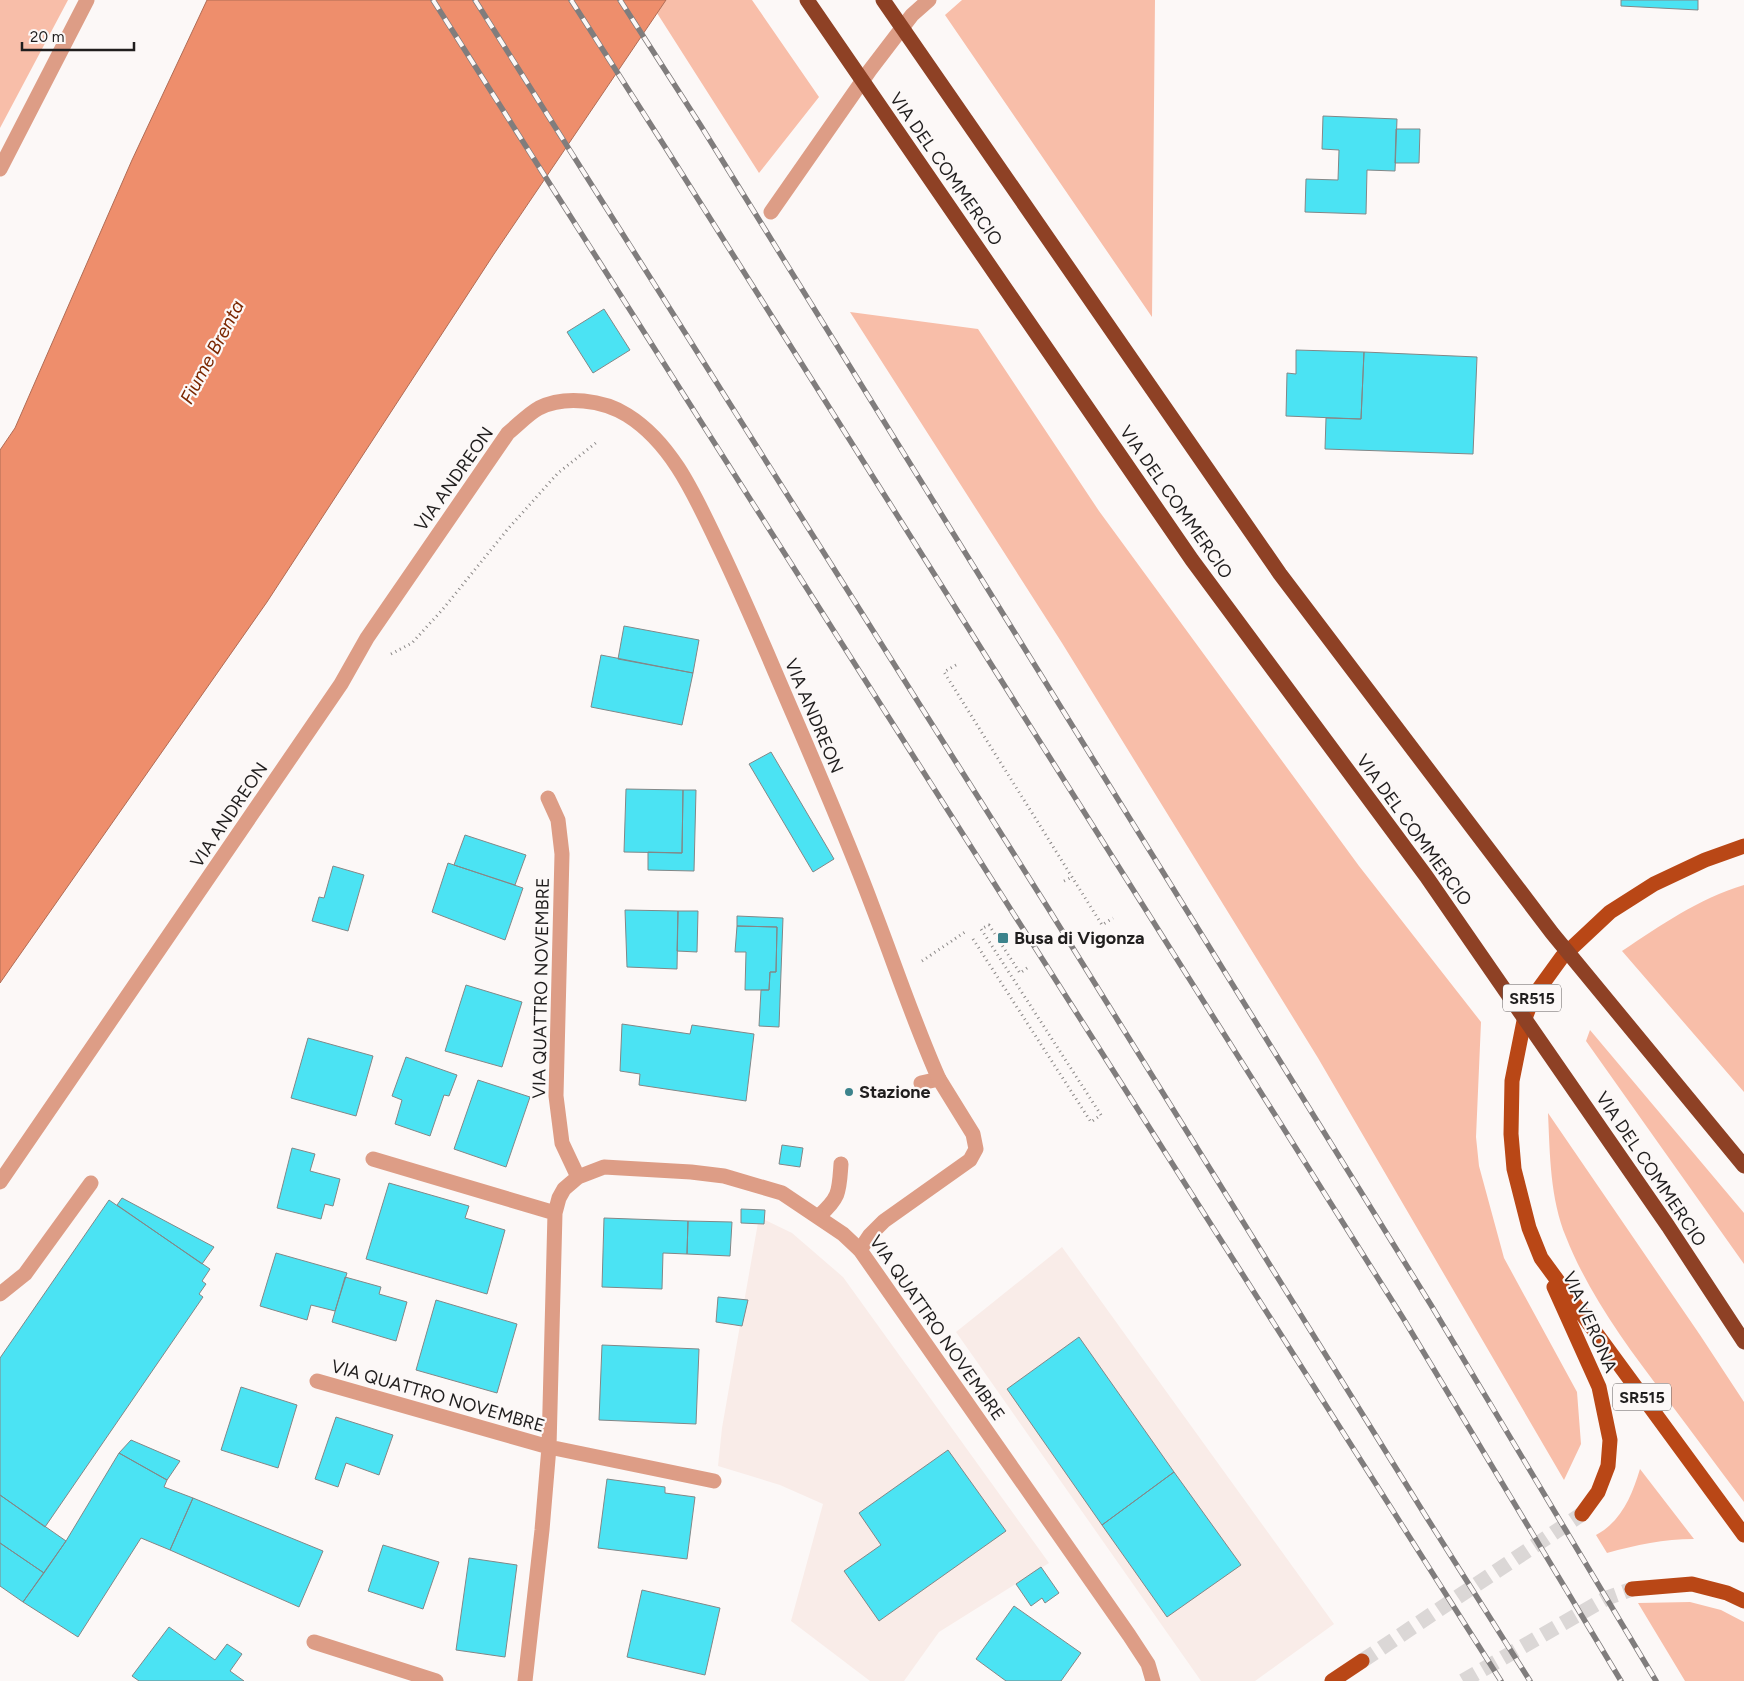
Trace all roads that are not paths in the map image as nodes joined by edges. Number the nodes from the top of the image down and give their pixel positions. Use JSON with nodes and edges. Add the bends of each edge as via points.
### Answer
{"nodes":[{"id":1,"x":87,"y":0,"type":"edge"},
{"id":2,"x":807,"y":0,"type":"edge"},
{"id":3,"x":883,"y":0,"type":"edge"},
{"id":4,"x":929,"y":0,"type":"edge"},
{"id":5,"x":0,"y":169,"type":"edge"},
{"id":6,"x":771,"y":212,"type":"dead end"},
{"id":7,"x":548,"y":798,"type":"dead end"},
{"id":8,"x":1744,"y":846,"type":"edge"},
{"id":9,"x":939,"y":1079,"type":"junction"},
{"id":10,"x":921,"y":1083,"type":"dead end"},
{"id":11,"x":373,"y":1159,"type":"dead end"},
{"id":12,"x":841,"y":1164,"type":"dead end"},
{"id":13,"x":1744,"y":1166,"type":"edge"},
{"id":14,"x":578,"y":1177,"type":"junction"},
{"id":15,"x":0,"y":1182,"type":"edge"},
{"id":16,"x":91,"y":1183,"type":"dead end"},
{"id":17,"x":555,"y":1213,"type":"junction"},
{"id":18,"x":819,"y":1216,"type":"junction"},
{"id":19,"x":860,"y":1250,"type":"junction"},
{"id":20,"x":1541,"y":1258,"type":"junction"},
{"id":21,"x":0,"y":1294,"type":"edge"},
{"id":22,"x":1744,"y":1342,"type":"edge"},
{"id":23,"x":317,"y":1381,"type":"dead end"},
{"id":24,"x":549,"y":1447,"type":"junction"},
{"id":25,"x":714,"y":1481,"type":"dead end"},
{"id":26,"x":1582,"y":1514,"type":"tunnel mouth"},
{"id":27,"x":1744,"y":1535,"type":"edge"},
{"id":28,"x":1632,"y":1589,"type":"tunnel mouth"},
{"id":29,"x":1744,"y":1601,"type":"edge"},
{"id":30,"x":314,"y":1642,"type":"dead end"},
{"id":31,"x":1362,"y":1661,"type":"tunnel mouth"},
{"id":32,"x":436,"y":1681,"type":"edge"},
{"id":33,"x":526,"y":1681,"type":"edge"},
{"id":34,"x":1153,"y":1681,"type":"edge"},
{"id":35,"x":1332,"y":1681,"type":"edge"}],
"edges":[{"from":1,"to":5,"type":"street"},
{"from":2,"to":22,"type":"highway","name":"VIA DEL COMMERCIO","via":[[1192,560],[1426,876],[1668,1226]]},
{"from":3,"to":13,"type":"highway","via":[[1280,574],[1552,933]]},
{"from":4,"to":6,"type":"street","via":[[912,15],[870,70]]},
{"from":7,"to":14,"type":"street","name":"VIA QUATTRO NOVEMBRE","via":[[558,820],[562,854],[556,1096],[562,1143]]},
{"from":8,"to":20,"type":"main road","number":"SR515","via":[[1654,884],[1610,912],[1562,957],[1533,997],[1524,1021],[1512,1081],[1511,1134],[1514,1169],[1529,1228]]},
{"from":9,"to":10,"type":"street"},
{"from":9,"to":15,"type":"street","name":"VIA ANDREON","via":[[835,812],[738,585],[694,493],[672,459],[626,414],[587,402],[562,401],[539,408],[508,433],[367,638],[341,684]]},
{"from":9,"to":19,"type":"street","name":"VIA ANDREON","via":[[973,1134],[976,1149],[970,1160],[884,1221]]},
{"from":11,"to":17,"type":"street"},
{"from":12,"to":18,"type":"street","via":[[839,1192]]},
{"from":14,"to":17,"type":"street","name":"VIA QUATTRO NOVEMBRE","via":[[564,1188]]},
{"from":14,"to":18,"type":"street","name":"VIA QUATTRO NOVEMBRE","via":[[604,1167],[724,1176],[782,1193]]},
{"from":16,"to":21,"type":"street","via":[[26,1274]]},
{"from":17,"to":24,"type":"street","name":"VIA QUATTRO NOVEMBRE"},
{"from":18,"to":19,"type":"street","name":"VIA QUATTRO NOVEMBRE"},
{"from":19,"to":34,"type":"street","name":"VIA QUATTRO NOVEMBRE","via":[[1129,1635],[1148,1664]]},
{"from":20,"to":26,"type":"main road","name":"VIA VERONA","number":"SR515","via":[[1599,1387],[1610,1440],[1608,1466],[1598,1492]]},
{"from":20,"to":27,"type":"main road","number":"SR515"},
{"from":23,"to":24,"type":"street","name":"VIA QUATTRO NOVEMBRE"},
{"from":24,"to":25,"type":"street","name":"VIA QUATTRO NOVEMBRE"},
{"from":24,"to":33,"type":"street","name":"VIA QUATTRO NOVEMBRE"},
{"from":28,"to":29,"type":"main road","via":[[1692,1584],[1728,1593]]},
{"from":30,"to":32,"type":"street"},
{"from":31,"to":35,"type":"main road"}]}
